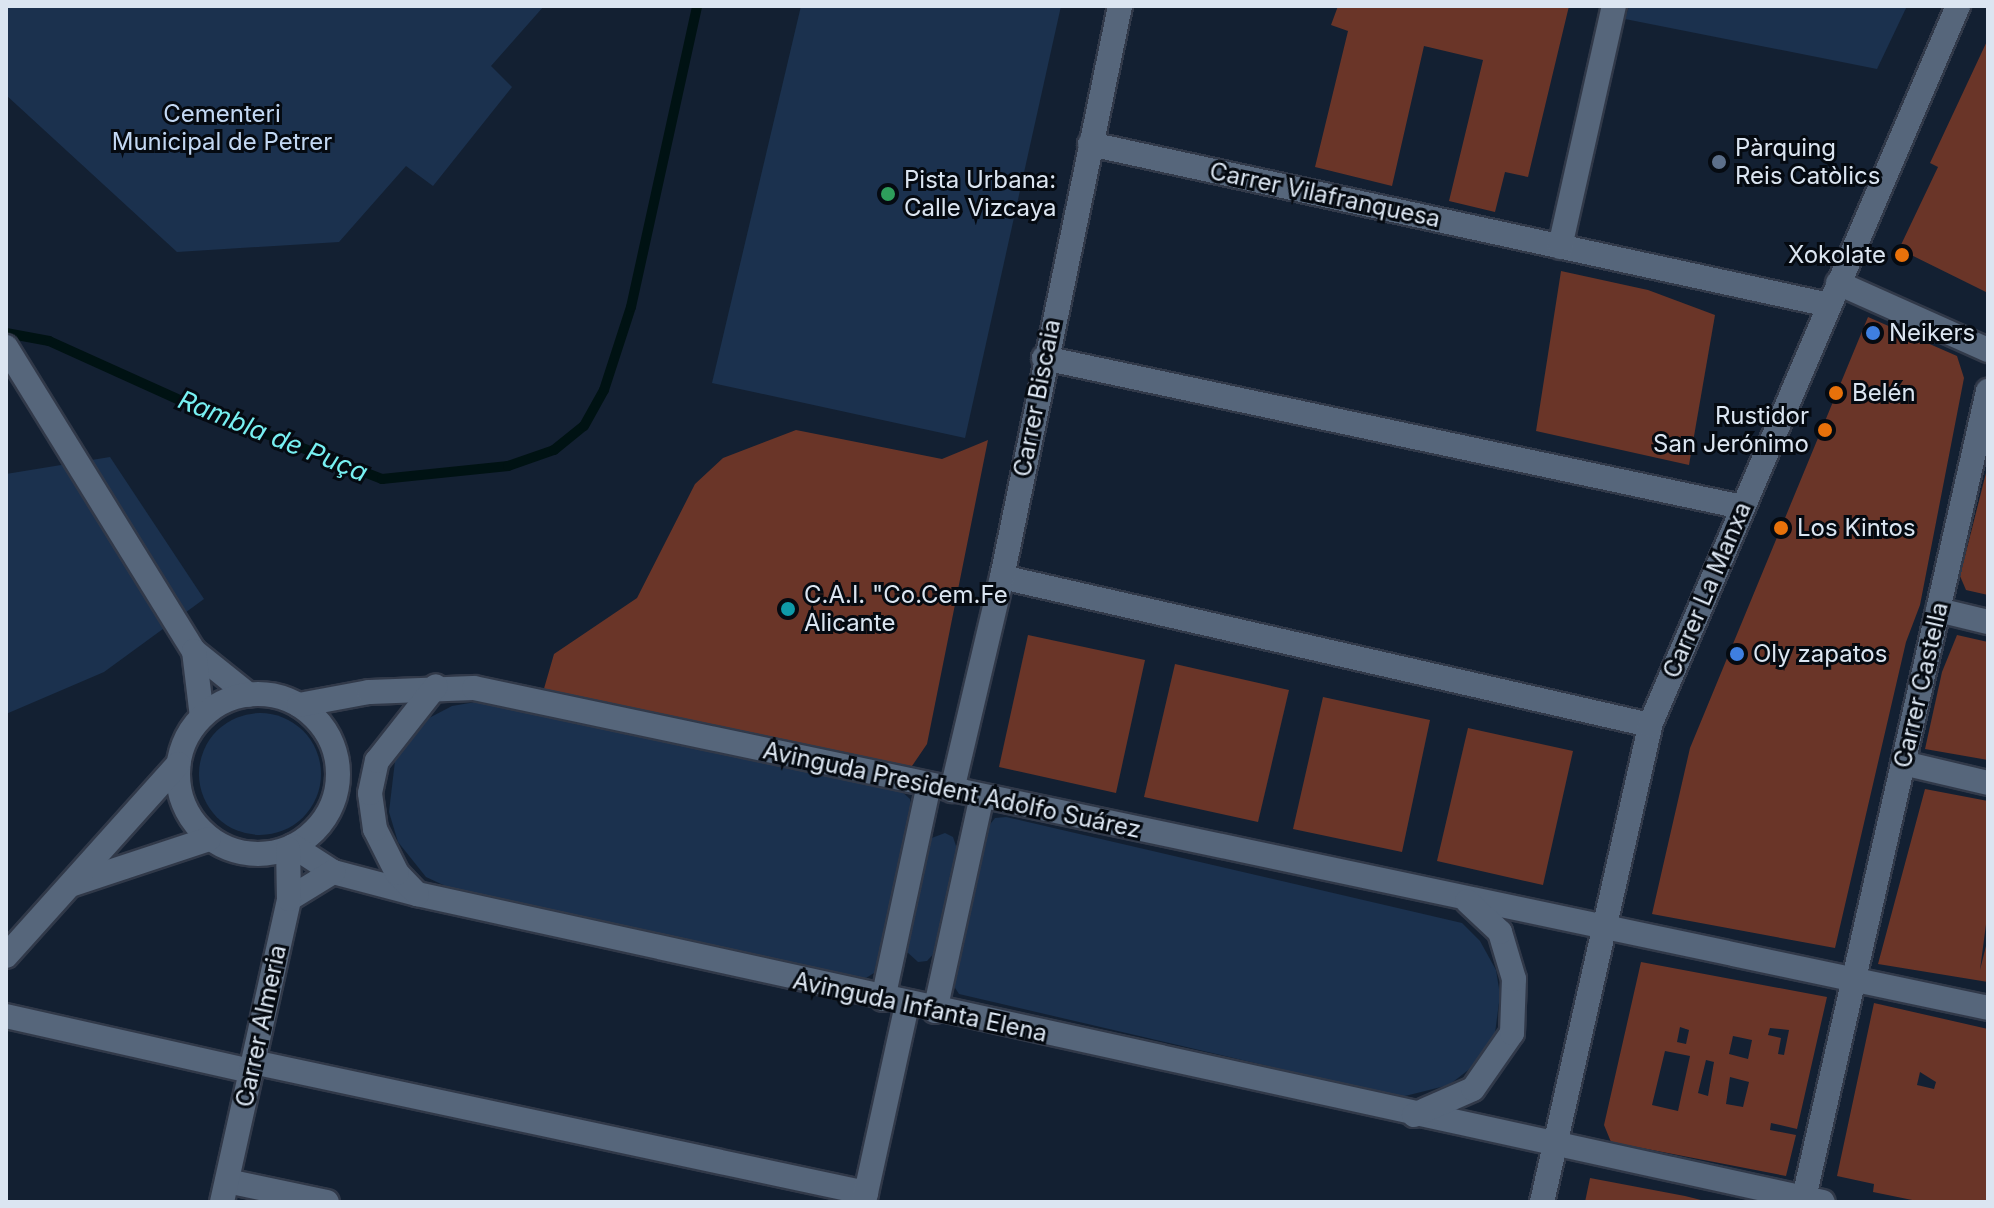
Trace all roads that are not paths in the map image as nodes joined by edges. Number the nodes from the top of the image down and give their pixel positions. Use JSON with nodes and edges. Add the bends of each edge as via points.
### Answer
{"nodes":[{"id":1,"x":1120,"y":6,"type":"edge"},
{"id":2,"x":1614,"y":6,"type":"edge"},
{"id":3,"x":1958,"y":6,"type":"edge"},
{"id":4,"x":1090,"y":144,"type":"junction"},
{"id":5,"x":1560,"y":247,"type":"junction"},
{"id":6,"x":1834,"y":294,"type":"junction"},
{"id":7,"x":6,"y":347,"type":"edge"},
{"id":8,"x":1988,"y":350,"type":"edge"},
{"id":9,"x":1044,"y":358,"type":"junction"},
{"id":10,"x":1988,"y":391,"type":"edge"},
{"id":11,"x":1742,"y":507,"type":"junction"},
{"id":12,"x":1002,"y":577,"type":"junction"},
{"id":13,"x":1938,"y":610,"type":"junction"},
{"id":14,"x":1988,"y":622,"type":"edge"},
{"id":15,"x":194,"y":651,"type":"junction"},
{"id":16,"x":436,"y":686,"type":"junction"},
{"id":17,"x":249,"y":695,"type":"junction"},
{"id":18,"x":299,"y":705,"type":"junction"},
{"id":19,"x":202,"y":717,"type":"junction"},
{"id":20,"x":1650,"y":725,"type":"junction"},
{"id":21,"x":1903,"y":763,"type":"junction"},
{"id":22,"x":178,"y":764,"type":"junction"},
{"id":23,"x":1988,"y":783,"type":"edge"},
{"id":24,"x":940,"y":787,"type":"junction"},
{"id":25,"x":982,"y":796,"type":"junction"},
{"id":26,"x":209,"y":839,"type":"junction"},
{"id":27,"x":290,"y":848,"type":"junction"},
{"id":28,"x":333,"y":872,"type":"junction"},
{"id":29,"x":67,"y":887,"type":"junction"},
{"id":30,"x":417,"y":894,"type":"junction"},
{"id":31,"x":289,"y":899,"type":"junction"},
{"id":32,"x":1466,"y":899,"type":"junction"},
{"id":33,"x":1604,"y":929,"type":"junction"},
{"id":34,"x":6,"y":956,"type":"edge"},
{"id":35,"x":1854,"y":980,"type":"junction"},
{"id":36,"x":883,"y":999,"type":"junction"},
{"id":37,"x":907,"y":1005,"type":"junction"},
{"id":38,"x":1988,"y":1008,"type":"edge"},
{"id":39,"x":935,"y":1011,"type":"junction"},
{"id":40,"x":6,"y":1016,"type":"edge"},
{"id":41,"x":252,"y":1066,"type":"junction"},
{"id":42,"x":1414,"y":1115,"type":"junction"},
{"id":43,"x":1555,"y":1146,"type":"junction"},
{"id":44,"x":224,"y":1191,"type":"edge"},
{"id":45,"x":865,"y":1198,"type":"edge"},
{"id":46,"x":1810,"y":1201,"type":"edge"},
{"id":47,"x":327,"y":1202,"type":"edge"},
{"id":48,"x":1542,"y":1202,"type":"edge"}],
"edges":[{"from":1,"to":4,"type":"street","name":"Carrer Biscaia"},
{"from":2,"to":5,"type":"street"},
{"from":3,"to":6,"type":"street","name":"Carrer La Manxa"},
{"from":4,"to":5,"type":"street","name":"Carrer Vilafranquesa"},
{"from":4,"to":9,"type":"street","name":"Carrer Biscaia"},
{"from":5,"to":6,"type":"street","name":"Carrer Vilafranquesa"},
{"from":6,"to":8,"type":"street","name":"Carrer Vilafranquesa"},
{"from":6,"to":11,"type":"street","name":"Carrer La Manxa"},
{"from":7,"to":15,"type":"street"},
{"from":9,"to":11,"type":"street"},
{"from":9,"to":12,"type":"street","name":"Carrer Biscaia"},
{"from":10,"to":13,"type":"street","name":"Carrer Castella"},
{"from":11,"to":20,"type":"street","name":"Carrer La Manxa"},
{"from":12,"to":20,"type":"street"},
{"from":12,"to":24,"type":"street","name":"Carrer Biscaia"},
{"from":13,"to":14,"type":"street"},
{"from":13,"to":21,"type":"street","name":"Carrer Castella"},
{"from":15,"to":17,"type":"street"},
{"from":15,"to":19,"type":"street"},
{"from":16,"to":18,"type":"street","name":"Avinguda President Adolfo Suárez"},
{"from":16,"to":24,"type":"street","name":"Avinguda President Adolfo Suárez","via":[[474,688]]},
{"from":16,"to":30,"type":"street","via":[[377,761],[370,793],[384,849]]},
{"from":17,"to":18,"type":"street","via":[[275,696]]},
{"from":17,"to":19,"type":"street","via":[[224,702]]},
{"from":18,"to":27,"type":"street","via":[[331,741],[336,790],[321,822]]},
{"from":19,"to":22,"type":"street","via":[[186,738]]},
{"from":20,"to":33,"type":"street","name":"Carrer La Manxa"},
{"from":21,"to":23,"type":"street"},
{"from":21,"to":35,"type":"street","name":"Carrer Castella"},
{"from":22,"to":26,"type":"street","via":[[184,806]]},
{"from":22,"to":29,"type":"street"},
{"from":24,"to":25,"type":"street","name":"Avinguda President Adolfo Suárez"},
{"from":24,"to":36,"type":"street","name":"Carrer Biscaia"},
{"from":25,"to":32,"type":"street","name":"Avinguda President Adolfo Suárez"},
{"from":25,"to":39,"type":"street"},
{"from":26,"to":27,"type":"street","via":[[233,851],[261,855]]},
{"from":26,"to":29,"type":"street"},
{"from":27,"to":28,"type":"street","name":"Avinguda Infanta Elena"},
{"from":27,"to":31,"type":"street","name":"Carrer Almeria"},
{"from":28,"to":30,"type":"street","name":"Avinguda Infanta Elena"},
{"from":28,"to":31,"type":"street"},
{"from":29,"to":34,"type":"street"},
{"from":30,"to":36,"type":"street","name":"Avinguda Infanta Elena"},
{"from":31,"to":41,"type":"street","name":"Carrer Almeria"},
{"from":32,"to":33,"type":"street","name":"Avinguda President Adolfo Suárez"},
{"from":32,"to":42,"type":"street","via":[[1500,932],[1514,979],[1512,1033],[1473,1089]]},
{"from":33,"to":35,"type":"street"},
{"from":33,"to":43,"type":"street","name":"Carrer La Manxa"},
{"from":35,"to":38,"type":"street"},
{"from":35,"to":46,"type":"street","name":"Carrer Castella"},
{"from":36,"to":37,"type":"street","name":"Avinguda Infanta Elena"},
{"from":37,"to":39,"type":"street","name":"Avinguda Infanta Elena"},
{"from":37,"to":45,"type":"street"},
{"from":39,"to":42,"type":"street","name":"Avinguda Infanta Elena"},
{"from":40,"to":41,"type":"street"},
{"from":41,"to":44,"type":"street","name":"Carrer Almeria"},
{"from":41,"to":45,"type":"street"},
{"from":42,"to":43,"type":"street","name":"Avinguda Infanta Elena"},
{"from":43,"to":46,"type":"street","name":"Avinguda Infanta Elena"},
{"from":43,"to":48,"type":"street","name":"Carrer La Manxa"},
{"from":44,"to":47,"type":"street"}]}
